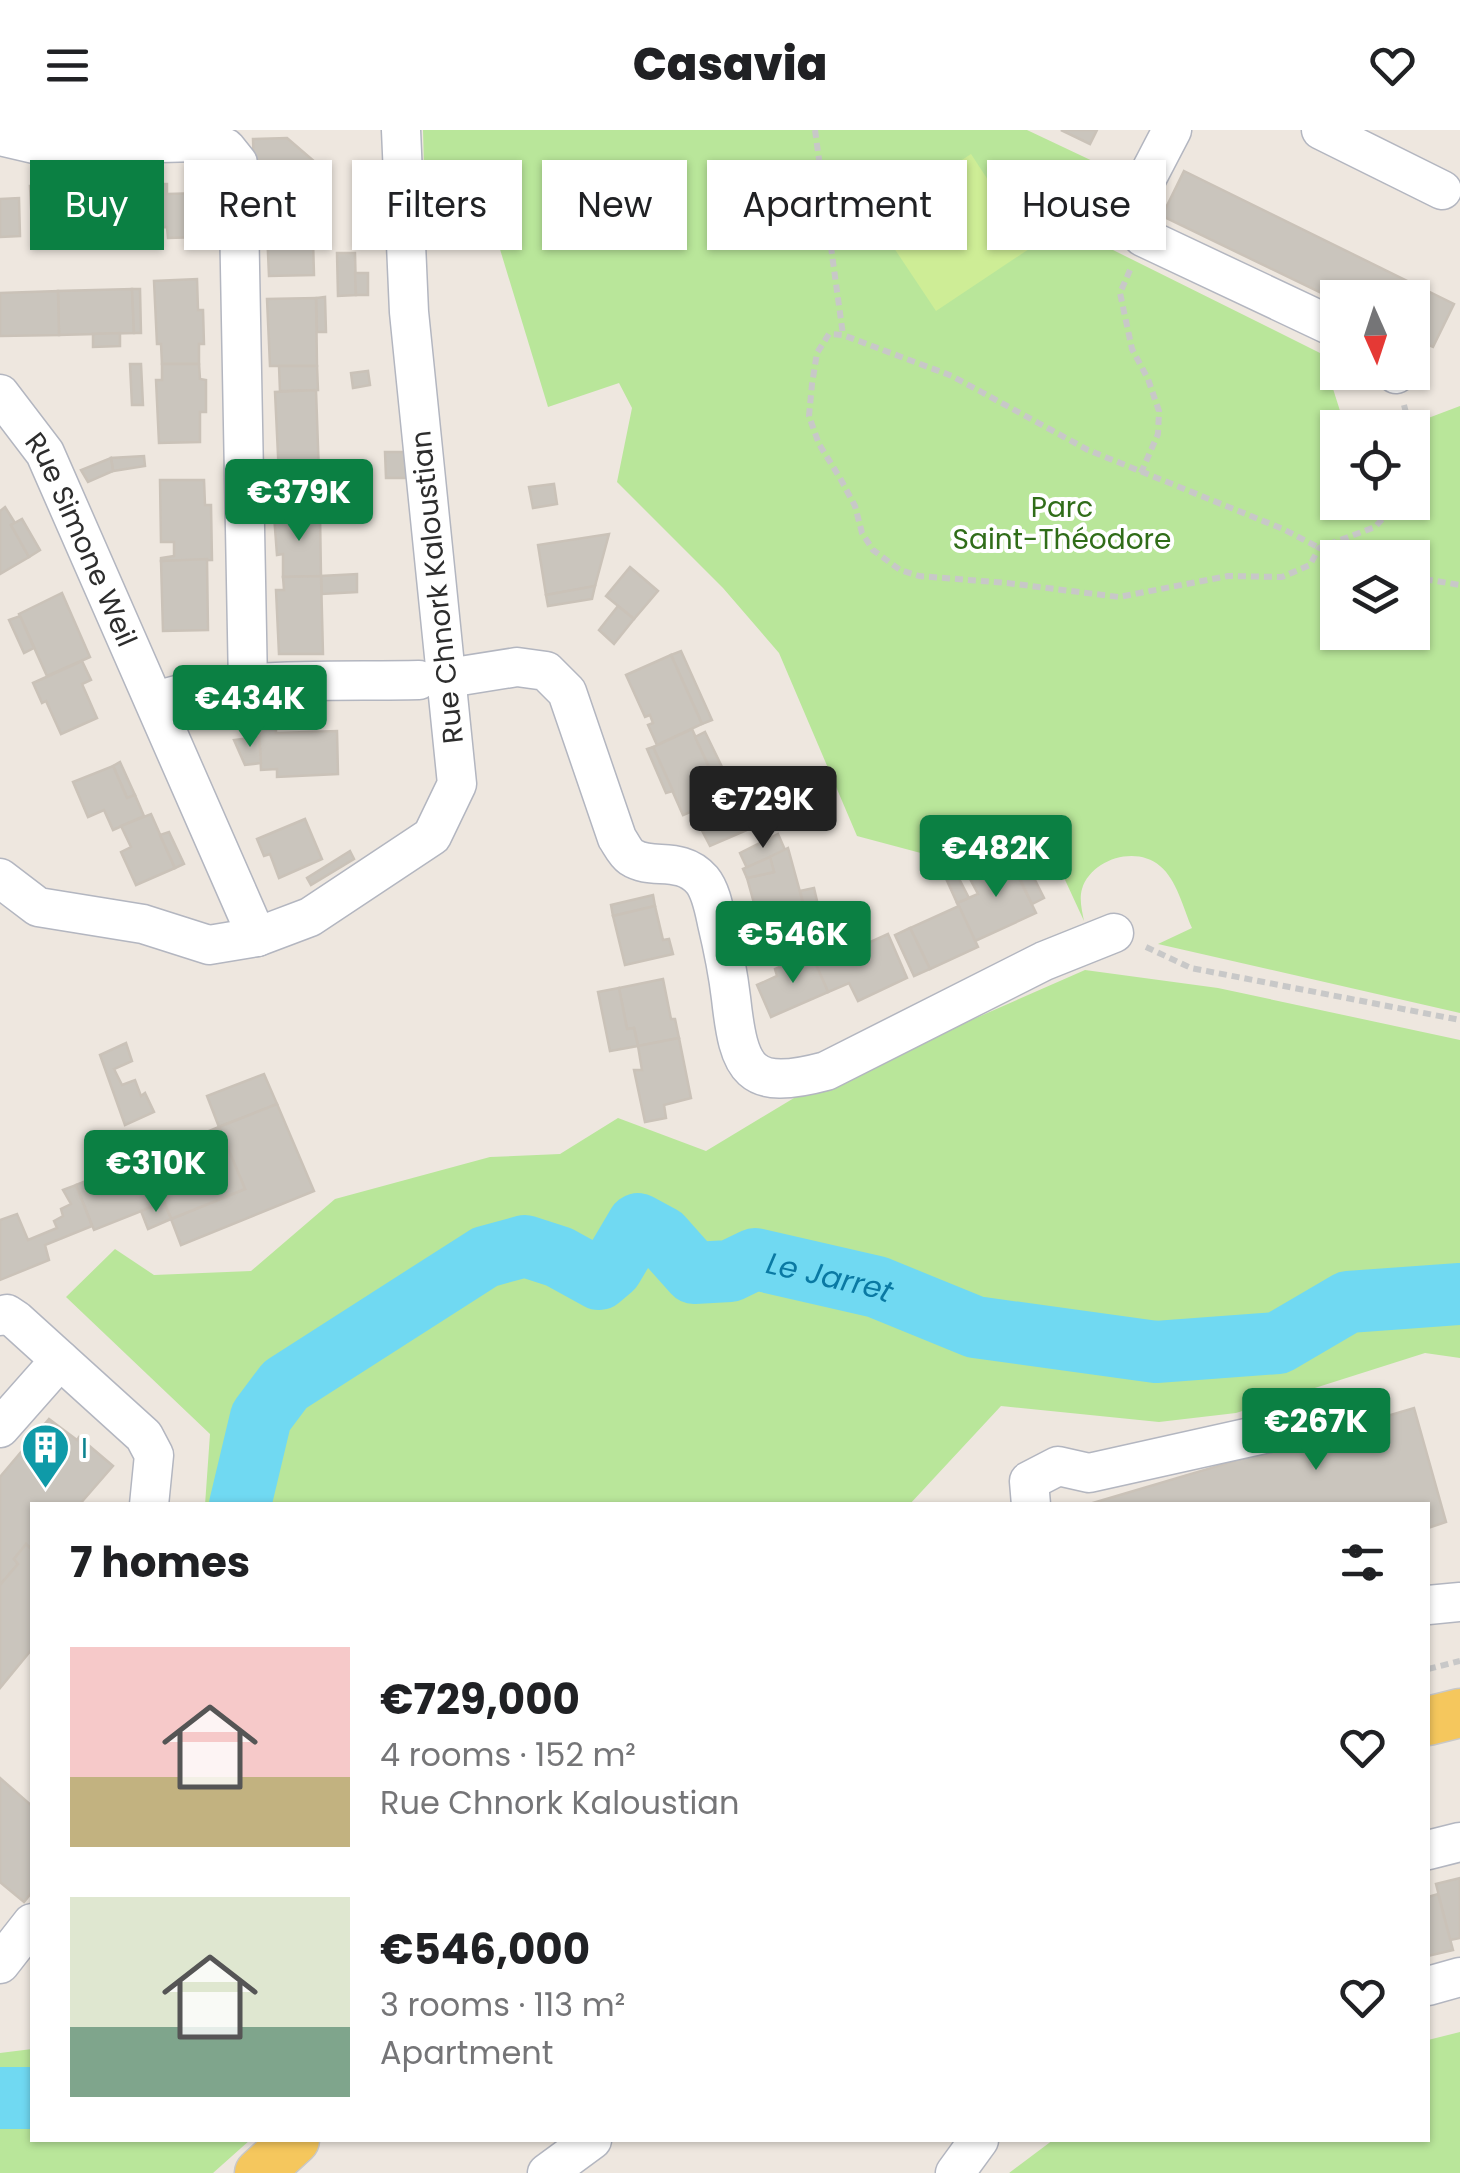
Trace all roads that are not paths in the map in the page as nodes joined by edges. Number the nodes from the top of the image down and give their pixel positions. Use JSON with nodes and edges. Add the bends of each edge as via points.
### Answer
{"nodes":[{"id":1,"x":401,"y":130,"type":"edge"},
{"id":2,"x":1172,"y":130,"type":"edge"},
{"id":3,"x":1321,"y":130,"type":"edge"},
{"id":4,"x":0,"y":136,"type":"edge"},
{"id":5,"x":230,"y":139,"type":"edge"},
{"id":6,"x":1392,"y":145,"type":"edge"},
{"id":7,"x":1442,"y":190,"type":"dead end"},
{"id":8,"x":1320,"y":320,"type":"edge"},
{"id":9,"x":0,"y":394,"type":"edge"},
{"id":10,"x":433,"y":679,"type":"junction"},
{"id":11,"x":248,"y":685,"type":"junction"},
{"id":12,"x":156,"y":702,"type":"junction"},
{"id":13,"x":0,"y":878,"type":"edge"},
{"id":14,"x":1114,"y":932,"type":"road end"},
{"id":15,"x":257,"y":937,"type":"junction"},
{"id":16,"x":0,"y":1316,"type":"edge"},
{"id":17,"x":60,"y":1360,"type":"junction"},
{"id":18,"x":1300,"y":1426,"type":"dead end"},
{"id":19,"x":0,"y":1428,"type":"edge"},
{"id":20,"x":149,"y":1502,"type":"edge"},
{"id":21,"x":1031,"y":1502,"type":"edge"},
{"id":22,"x":1460,"y":1602,"type":"edge"},
{"id":23,"x":1430,"y":1605,"type":"edge"},
{"id":24,"x":1460,"y":1713,"type":"edge"},
{"id":25,"x":1430,"y":1721,"type":"edge"},
{"id":26,"x":1460,"y":1842,"type":"edge"},
{"id":27,"x":1430,"y":1850,"type":"edge"},
{"id":28,"x":1460,"y":1977,"type":"edge"},
{"id":29,"x":1430,"y":1985,"type":"edge"},
{"id":30,"x":292,"y":2142,"type":"edge"},
{"id":31,"x":589,"y":2142,"type":"edge"},
{"id":32,"x":977,"y":2142,"type":"edge"},
{"id":33,"x":259,"y":2173,"type":"edge"},
{"id":34,"x":548,"y":2173,"type":"edge"},
{"id":35,"x":955,"y":2173,"type":"edge"}],
"edges":[{"from":1,"to":10,"type":"street","name":"Rue Chnork Kaloustian"},
{"from":2,"to":8,"type":"street","via":[[1135,202],[1143,236]]},
{"from":3,"to":6,"type":"street"},
{"from":4,"to":5,"type":"street","via":[[43,146]]},
{"from":5,"to":11,"type":"street","via":[[238,163]]},
{"from":6,"to":7,"type":"street"},
{"from":9,"to":12,"type":"street","name":"Rue Simone Weil","via":[[46,453]]},
{"from":10,"to":11,"type":"street"},
{"from":10,"to":14,"type":"street","via":[[546,670],[567,692],[629,856],[684,866],[702,880],[727,966],[734,1035],[742,1060],[762,1075],[791,1080],[826,1071]]},
{"from":10,"to":15,"type":"street","name":"Rue Chnork Kaloustian","via":[[457,784],[432,836],[310,917]]},
{"from":11,"to":12,"type":"street"},
{"from":12,"to":15,"type":"street","name":"Rue Simone Weil"},
{"from":13,"to":15,"type":"street","via":[[38,907],[143,924],[209,945]]},
{"from":16,"to":17,"type":"street","via":[[16,1320]]},
{"from":17,"to":19,"type":"street"},
{"from":17,"to":20,"type":"street","via":[[144,1436],[154,1455]]},
{"from":18,"to":21,"type":"street","via":[[1089,1473],[1058,1466],[1029,1481]]},
{"from":22,"to":23,"type":"street"},
{"from":24,"to":25,"type":"main road"},
{"from":26,"to":27,"type":"street"},
{"from":28,"to":29,"type":"street"},
{"from":30,"to":33,"type":"main road"},
{"from":31,"to":34,"type":"street"},
{"from":32,"to":35,"type":"street"}]}
